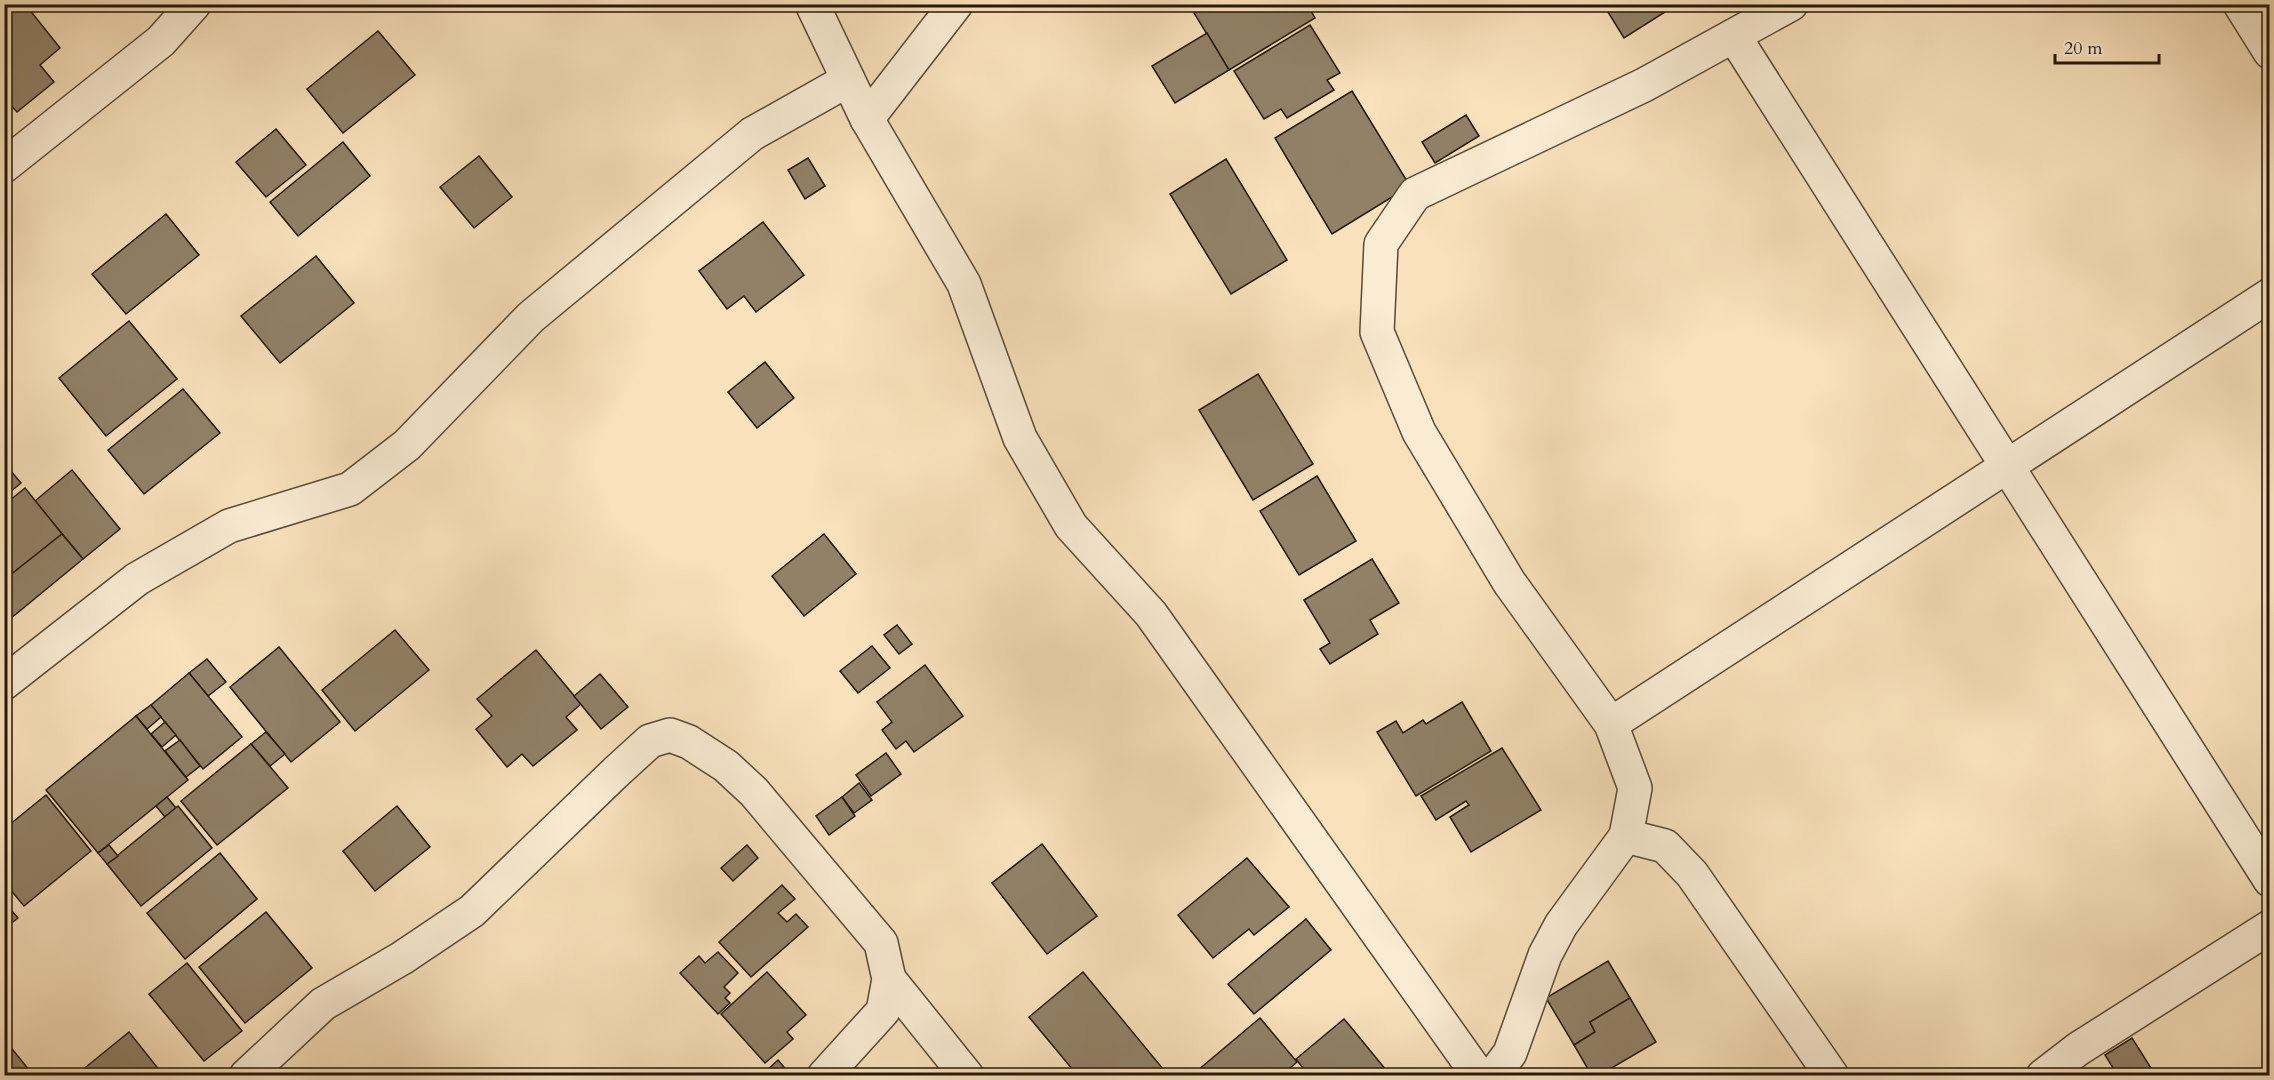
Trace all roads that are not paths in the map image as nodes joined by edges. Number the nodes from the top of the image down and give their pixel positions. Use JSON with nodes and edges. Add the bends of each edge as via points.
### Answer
{"nodes":[{"id":1,"x":194,"y":4,"type":"edge"},
{"id":2,"x":812,"y":4,"type":"edge"},
{"id":3,"x":956,"y":4,"type":"edge"},
{"id":4,"x":1791,"y":4,"type":"edge"},
{"id":5,"x":2240,"y":4,"type":"edge"},
{"id":6,"x":1734,"y":36,"type":"junction"},
{"id":7,"x":2270,"y":52,"type":"edge"},
{"id":8,"x":848,"y":80,"type":"junction"},
{"id":9,"x":867,"y":118,"type":"junction"},
{"id":10,"x":4,"y":165,"type":"edge"},
{"id":11,"x":2270,"y":296,"type":"edge"},
{"id":12,"x":2007,"y":466,"type":"junction"},
{"id":13,"x":4,"y":683,"type":"edge"},
{"id":14,"x":1611,"y":724,"type":"junction"},
{"id":15,"x":1626,"y":836,"type":"junction"},
{"id":16,"x":2270,"y":880,"type":"edge"},
{"id":17,"x":2270,"y":927,"type":"edge"},
{"id":18,"x":889,"y":980,"type":"junction"},
{"id":19,"x":246,"y":1076,"type":"edge"},
{"id":20,"x":824,"y":1076,"type":"edge"},
{"id":21,"x":967,"y":1076,"type":"edge"},
{"id":22,"x":1479,"y":1076,"type":"edge"},
{"id":23,"x":1493,"y":1076,"type":"edge"},
{"id":24,"x":1832,"y":1076,"type":"edge"},
{"id":25,"x":2043,"y":1076,"type":"edge"}],
"edges":[{"from":1,"to":10,"type":"street","via":[[161,41]]},
{"from":2,"to":8,"type":"street"},
{"from":3,"to":9,"type":"street"},
{"from":4,"to":6,"type":"street"},
{"from":5,"to":7,"type":"street"},
{"from":6,"to":12,"type":"street"},
{"from":6,"to":14,"type":"street","via":[[1644,85],[1415,194],[1381,244],[1377,332],[1419,432],[1509,582]]},
{"from":8,"to":9,"type":"street"},
{"from":8,"to":13,"type":"street","via":[[752,134],[531,317],[407,445],[350,489],[230,526],[137,579]]},
{"from":9,"to":22,"type":"street","via":[[964,284],[1020,438],[1071,526],[1151,614]]},
{"from":11,"to":12,"type":"street"},
{"from":12,"to":14,"type":"street"},
{"from":12,"to":16,"type":"street"},
{"from":14,"to":15,"type":"street","via":[[1635,788]]},
{"from":15,"to":23,"type":"street","via":[[1561,925],[1545,955],[1510,1053]]},
{"from":15,"to":24,"type":"street","via":[[1665,846],[1692,874]]},
{"from":17,"to":25,"type":"street","via":[[2078,1049]]},
{"from":18,"to":19,"type":"street","via":[[881,943],[754,792],[726,766],[689,742],[670,735],[651,741],[472,911],[323,1004]]},
{"from":18,"to":20,"type":"street","via":[[883,1011]]},
{"from":18,"to":21,"type":"street"}]}
